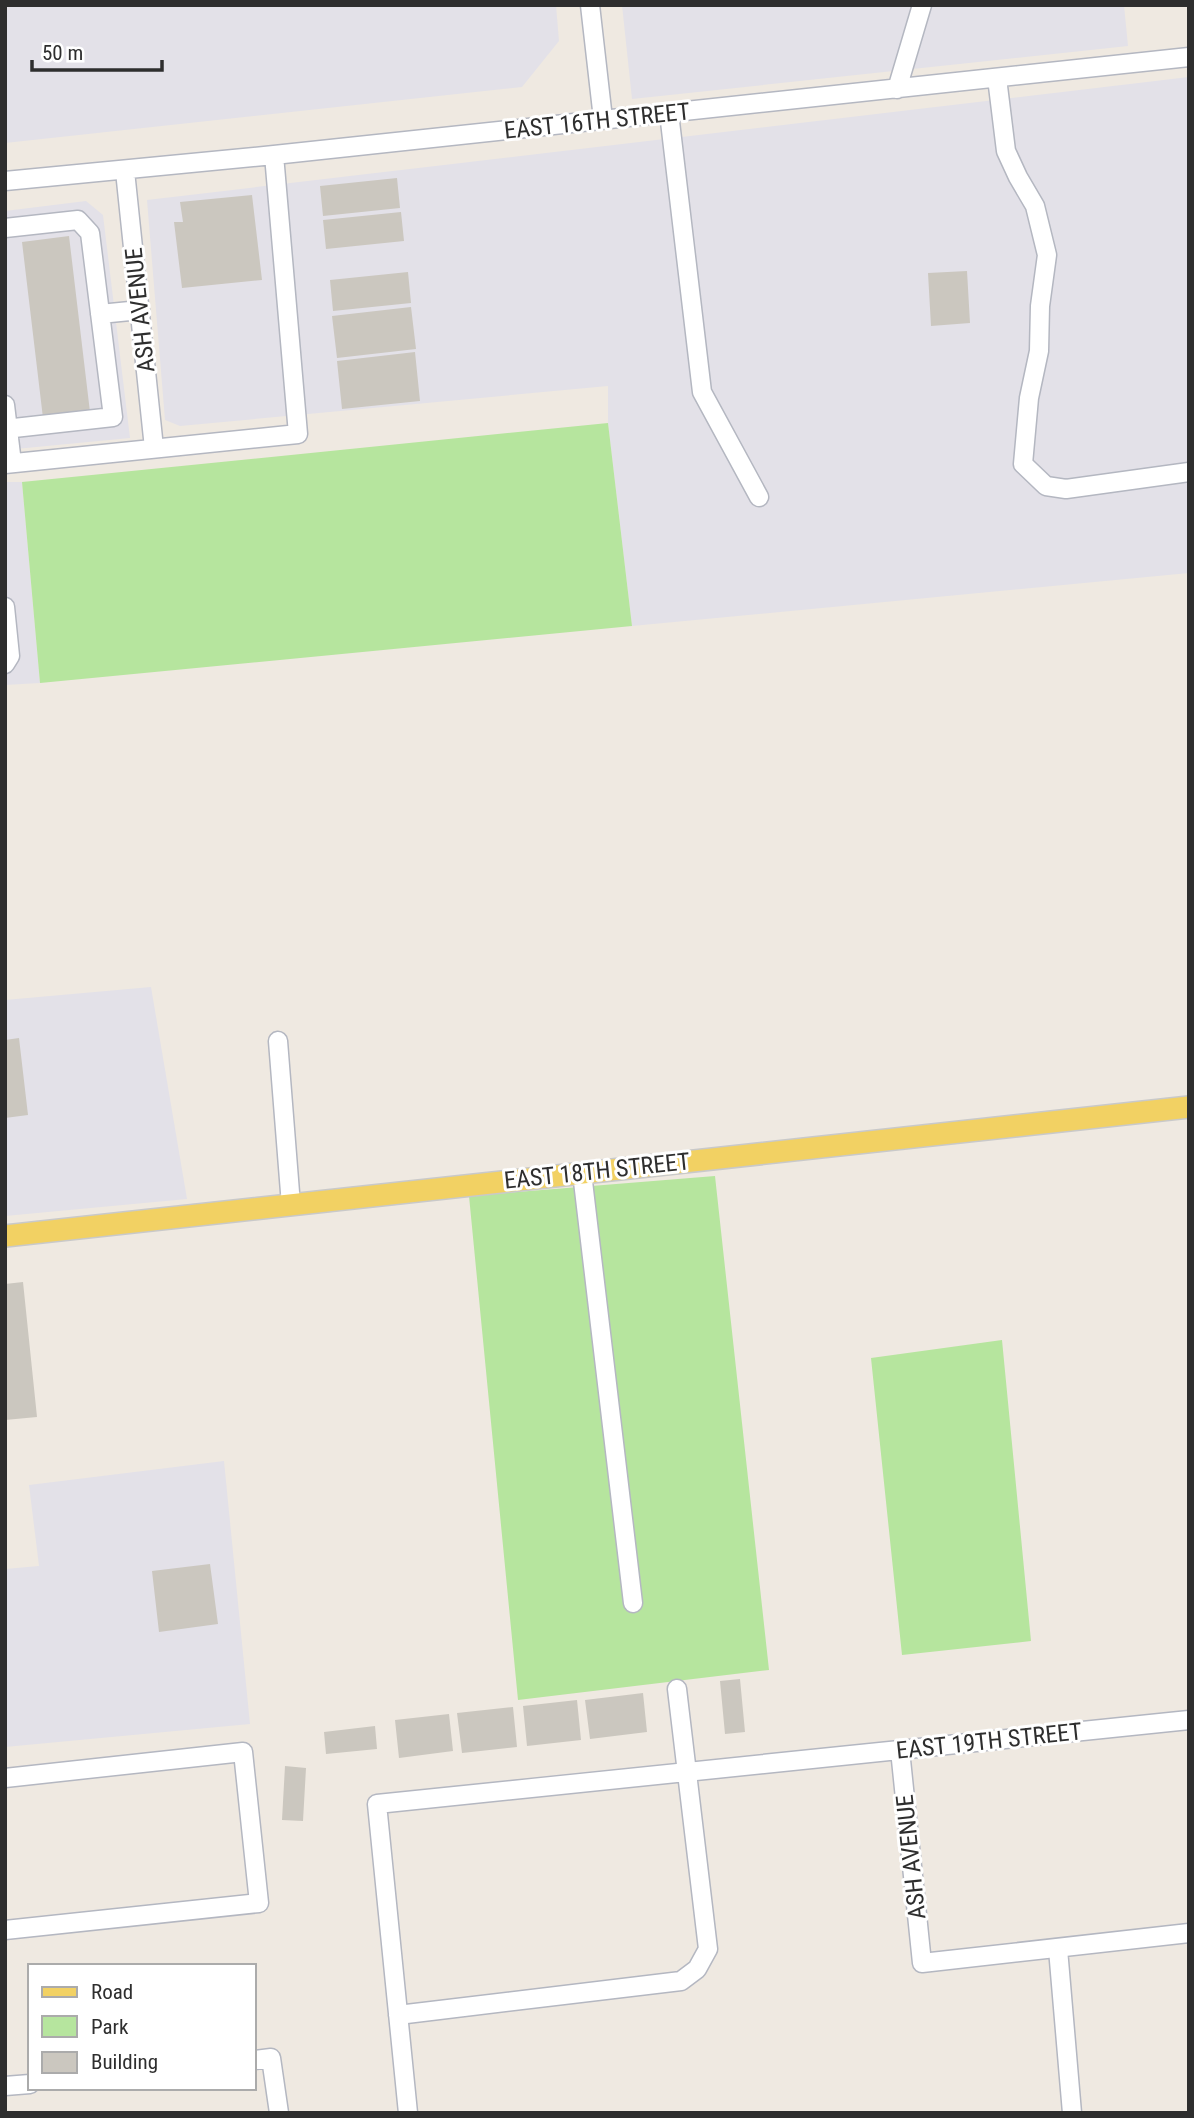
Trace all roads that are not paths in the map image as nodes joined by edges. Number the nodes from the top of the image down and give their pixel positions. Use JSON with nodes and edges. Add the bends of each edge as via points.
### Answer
{"nodes":[{"id":1,"x":590,"y":5,"type":"edge"},
{"id":2,"x":922,"y":5,"type":"edge"},
{"id":3,"x":1189,"y":57,"type":"edge"},
{"id":4,"x":997,"y":78,"type":"junction"},
{"id":5,"x":897,"y":89,"type":"junction"},
{"id":6,"x":669,"y":113,"type":"junction"},
{"id":7,"x":603,"y":120,"type":"junction"},
{"id":8,"x":274,"y":155,"type":"junction"},
{"id":9,"x":125,"y":171,"type":"junction"},
{"id":10,"x":5,"y":181,"type":"edge"},
{"id":11,"x":5,"y":228,"type":"edge"},
{"id":12,"x":140,"y":310,"type":"junction"},
{"id":13,"x":100,"y":314,"type":"junction"},
{"id":14,"x":5,"y":405,"type":"edge"},
{"id":15,"x":7,"y":428,"type":"edge"},
{"id":16,"x":154,"y":448,"type":"junction"},
{"id":17,"x":9,"y":464,"type":"edge"},
{"id":18,"x":1189,"y":472,"type":"edge"},
{"id":19,"x":759,"y":497,"type":"dead end"},
{"id":20,"x":5,"y":607,"type":"edge"},
{"id":21,"x":5,"y":664,"type":"edge"},
{"id":22,"x":278,"y":1041,"type":"dead end"},
{"id":23,"x":1189,"y":1107,"type":"edge"},
{"id":24,"x":582,"y":1173,"type":"junction"},
{"id":25,"x":291,"y":1205,"type":"junction"},
{"id":26,"x":5,"y":1236,"type":"edge"},
{"id":27,"x":633,"y":1603,"type":"dead end"},
{"id":28,"x":677,"y":1689,"type":"dead end"},
{"id":29,"x":1189,"y":1720,"type":"edge"},
{"id":30,"x":900,"y":1750,"type":"junction"},
{"id":31,"x":687,"y":1773,"type":"junction"},
{"id":32,"x":5,"y":1778,"type":"edge"},
{"id":33,"x":5,"y":1930,"type":"edge"},
{"id":34,"x":1189,"y":1933,"type":"edge"},
{"id":35,"x":1058,"y":1949,"type":"junction"},
{"id":36,"x":398,"y":2015,"type":"junction"},
{"id":37,"x":256,"y":2060,"type":"edge"},
{"id":38,"x":28,"y":2084,"type":"edge"},
{"id":39,"x":5,"y":2086,"type":"edge"},
{"id":40,"x":279,"y":2113,"type":"edge"},
{"id":41,"x":408,"y":2113,"type":"edge"},
{"id":42,"x":1072,"y":2113,"type":"edge"}],
"edges":[{"from":1,"to":7,"type":"street"},
{"from":2,"to":5,"type":"street"},
{"from":3,"to":4,"type":"street","name":"EAST 16TH STREET"},
{"from":4,"to":5,"type":"street","name":"EAST 16TH STREET"},
{"from":4,"to":18,"type":"street","via":[[1006,151],[1035,206],[1047,255],[1023,464],[1046,485],[1066,489]]},
{"from":5,"to":6,"type":"street","name":"EAST 16TH STREET"},
{"from":6,"to":7,"type":"street","name":"EAST 16TH STREET"},
{"from":6,"to":19,"type":"street","via":[[702,392]]},
{"from":7,"to":8,"type":"street","name":"EAST 16TH STREET"},
{"from":8,"to":9,"type":"street","name":"EAST 16TH STREET"},
{"from":8,"to":16,"type":"street","via":[[298,434]]},
{"from":9,"to":10,"type":"street","name":"EAST 16TH STREET"},
{"from":9,"to":12,"type":"street","name":"ASH AVENUE"},
{"from":11,"to":13,"type":"street","via":[[78,220],[90,233]]},
{"from":12,"to":13,"type":"street"},
{"from":12,"to":16,"type":"street","name":"ASH AVENUE"},
{"from":13,"to":15,"type":"street","via":[[113,417]]},
{"from":14,"to":15,"type":"street"},
{"from":15,"to":17,"type":"street"},
{"from":16,"to":17,"type":"street"},
{"from":20,"to":21,"type":"street","via":[[10,656]]},
{"from":22,"to":25,"type":"street"},
{"from":23,"to":24,"type":"main road","name":"EAST 18TH STREET"},
{"from":24,"to":25,"type":"main road","name":"EAST 18TH STREET"},
{"from":24,"to":27,"type":"street"},
{"from":25,"to":26,"type":"main road","name":"EAST 18TH STREET"},
{"from":28,"to":31,"type":"street"},
{"from":29,"to":30,"type":"street","name":"EAST 19TH STREET"},
{"from":30,"to":31,"type":"street","name":"EAST 19TH STREET"},
{"from":30,"to":35,"type":"street","name":"ASH AVENUE","via":[[922,1963]]},
{"from":31,"to":36,"type":"street","via":[[708,1949],[697,1969],[681,1981]]},
{"from":31,"to":36,"type":"street","name":"EAST 19TH STREET","via":[[377,1804]]},
{"from":32,"to":33,"type":"street","via":[[243,1752],[259,1903]]},
{"from":34,"to":35,"type":"street"},
{"from":35,"to":42,"type":"street"},
{"from":36,"to":41,"type":"street"},
{"from":37,"to":40,"type":"street","via":[[271,2058]]},
{"from":38,"to":39,"type":"street"}]}
